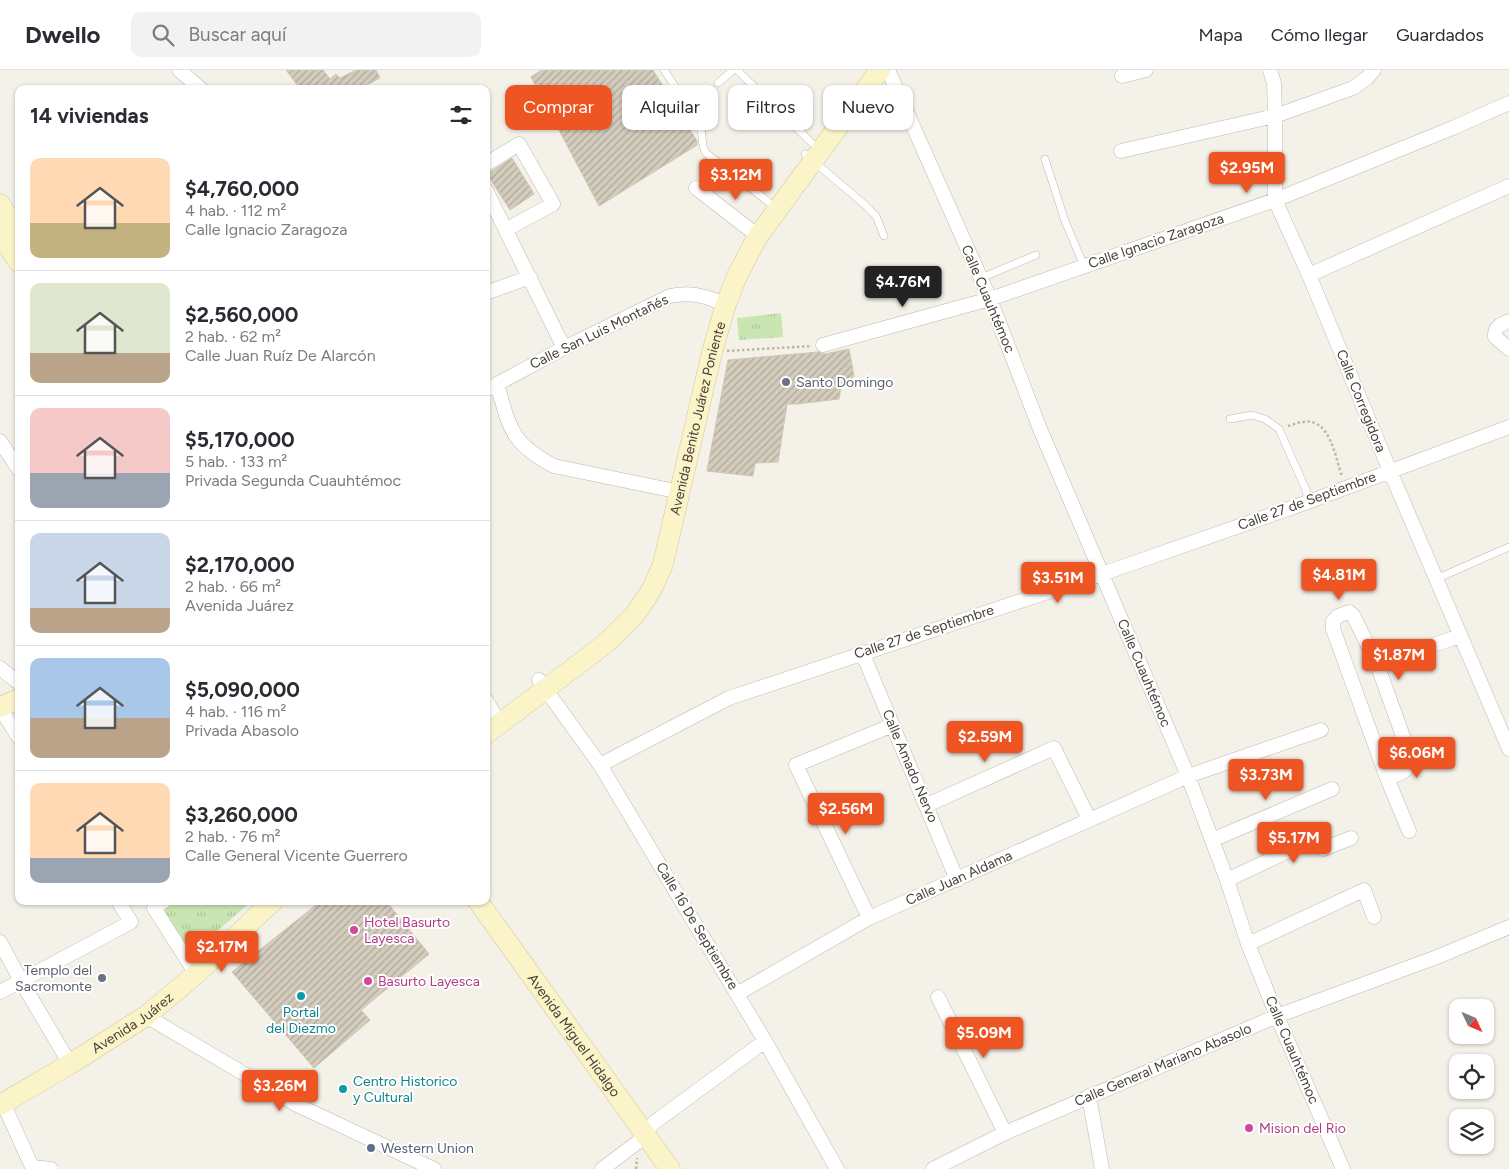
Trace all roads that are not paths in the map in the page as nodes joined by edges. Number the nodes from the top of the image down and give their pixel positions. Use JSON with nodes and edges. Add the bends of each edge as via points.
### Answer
{"nodes":[{"id":1,"x":179,"y":70,"type":"edge"},
{"id":2,"x":664,"y":70,"type":"edge"},
{"id":3,"x":735,"y":70,"type":"edge"},
{"id":4,"x":866,"y":70,"type":"edge"},
{"id":5,"x":880,"y":70,"type":"edge"},
{"id":6,"x":888,"y":70,"type":"edge"},
{"id":7,"x":1146,"y":70,"type":"edge"},
{"id":8,"x":1270,"y":70,"type":"edge"},
{"id":9,"x":1374,"y":70,"type":"edge"},
{"id":10,"x":1122,"y":76,"type":"dead end"},
{"id":11,"x":718,"y":83,"type":"dead end"},
{"id":12,"x":197,"y":85,"type":"edge"},
{"id":13,"x":1509,"y":103,"type":"edge"},
{"id":14,"x":1275,"y":116,"type":"junction"},
{"id":15,"x":1121,"y":152,"type":"dead end"},
{"id":16,"x":813,"y":153,"type":"junction"},
{"id":17,"x":1045,"y":159,"type":"dead end"},
{"id":18,"x":490,"y":162,"type":"edge"},
{"id":19,"x":1509,"y":186,"type":"edge"},
{"id":20,"x":696,"y":188,"type":"dead end"},
{"id":21,"x":490,"y":197,"type":"edge"},
{"id":22,"x":1275,"y":200,"type":"junction"},
{"id":23,"x":0,"y":204,"type":"edge"},
{"id":24,"x":774,"y":206,"type":"junction"},
{"id":25,"x":15,"y":227,"type":"edge"},
{"id":26,"x":507,"y":229,"type":"junction"},
{"id":27,"x":0,"y":233,"type":"edge"},
{"id":28,"x":755,"y":233,"type":"junction"},
{"id":29,"x":884,"y":236,"type":"dead end"},
{"id":30,"x":1036,"y":254,"type":"dead end"},
{"id":31,"x":15,"y":257,"type":"edge"},
{"id":32,"x":1084,"y":266,"type":"junction"},
{"id":33,"x":1308,"y":275,"type":"junction"},
{"id":34,"x":530,"y":277,"type":"junction"},
{"id":35,"x":981,"y":278,"type":"junction"},
{"id":36,"x":490,"y":292,"type":"edge"},
{"id":37,"x":990,"y":299,"type":"junction"},
{"id":38,"x":721,"y":302,"type":"junction"},
{"id":39,"x":1509,"y":321,"type":"edge"},
{"id":40,"x":823,"y":345,"type":"road end"},
{"id":41,"x":564,"y":348,"type":"junction"},
{"id":42,"x":1509,"y":349,"type":"edge"},
{"id":43,"x":492,"y":387,"type":"edge"},
{"id":44,"x":1230,"y":419,"type":"dead end"},
{"id":45,"x":1509,"y":427,"type":"edge"},
{"id":46,"x":0,"y":441,"type":"edge"},
{"id":47,"x":15,"y":464,"type":"edge"},
{"id":48,"x":1390,"y":471,"type":"junction"},
{"id":49,"x":674,"y":491,"type":"junction"},
{"id":50,"x":1308,"y":502,"type":"junction"},
{"id":51,"x":1509,"y":547,"type":"edge"},
{"id":52,"x":1102,"y":574,"type":"junction"},
{"id":53,"x":1436,"y":579,"type":"junction"},
{"id":54,"x":1460,"y":636,"type":"junction"},
{"id":55,"x":862,"y":652,"type":"junction"},
{"id":56,"x":1378,"y":664,"type":"junction"},
{"id":57,"x":0,"y":668,"type":"edge"},
{"id":58,"x":15,"y":680,"type":"edge"},
{"id":59,"x":543,"y":685,"type":"junction"},
{"id":60,"x":15,"y":701,"type":"edge"},
{"id":61,"x":0,"y":707,"type":"edge"},
{"id":62,"x":490,"y":718,"type":"edge"},
{"id":63,"x":893,"y":725,"type":"junction"},
{"id":64,"x":1321,"y":730,"type":"dead end"},
{"id":65,"x":15,"y":731,"type":"edge"},
{"id":66,"x":1509,"y":750,"type":"edge"},
{"id":67,"x":600,"y":765,"type":"junction"},
{"id":68,"x":1188,"y":776,"type":"junction"},
{"id":69,"x":1387,"y":778,"type":"junction"},
{"id":70,"x":1332,"y":789,"type":"dead end"},
{"id":71,"x":927,"y":805,"type":"junction"},
{"id":72,"x":1089,"y":819,"type":"junction"},
{"id":73,"x":1409,"y":831,"type":"dead end"},
{"id":74,"x":1351,"y":838,"type":"dead end"},
{"id":75,"x":1212,"y":840,"type":"junction"},
{"id":76,"x":957,"y":880,"type":"junction"},
{"id":77,"x":1227,"y":880,"type":"junction"},
{"id":78,"x":120,"y":905,"type":"edge"},
{"id":79,"x":159,"y":905,"type":"edge"},
{"id":80,"x":269,"y":905,"type":"edge"},
{"id":81,"x":481,"y":905,"type":"edge"},
{"id":82,"x":1374,"y":917,"type":"dead end"},
{"id":83,"x":869,"y":918,"type":"junction"},
{"id":84,"x":1509,"y":927,"type":"edge"},
{"id":85,"x":0,"y":942,"type":"edge"},
{"id":86,"x":1248,"y":944,"type":"junction"},
{"id":87,"x":196,"y":974,"type":"junction"},
{"id":88,"x":21,"y":981,"type":"junction"},
{"id":89,"x":0,"y":992,"type":"edge"},
{"id":90,"x":737,"y":994,"type":"junction"},
{"id":91,"x":938,"y":997,"type":"dead end"},
{"id":92,"x":146,"y":1016,"type":"junction"},
{"id":93,"x":1277,"y":1016,"type":"junction"},
{"id":94,"x":765,"y":1041,"type":"junction"},
{"id":95,"x":70,"y":1064,"type":"junction"},
{"id":96,"x":1088,"y":1096,"type":"junction"},
{"id":97,"x":2,"y":1104,"type":"edge"},
{"id":98,"x":644,"y":1132,"type":"junction"},
{"id":99,"x":1005,"y":1133,"type":"junction"},
{"id":100,"x":32,"y":1168,"type":"edge"},
{"id":101,"x":51,"y":1169,"type":"edge"},
{"id":102,"x":434,"y":1169,"type":"edge"},
{"id":103,"x":602,"y":1169,"type":"edge"},
{"id":104,"x":670,"y":1169,"type":"edge"},
{"id":105,"x":837,"y":1169,"type":"edge"},
{"id":106,"x":933,"y":1169,"type":"edge"},
{"id":107,"x":1102,"y":1169,"type":"edge"},
{"id":108,"x":1342,"y":1169,"type":"edge"}],
"edges":[{"from":1,"to":12,"type":"street"},
{"from":2,"to":24,"type":"lane","via":[[699,124],[706,153]]},
{"from":3,"to":11,"type":"lane"},
{"from":3,"to":16,"type":"lane"},
{"from":4,"to":16,"type":"main road","name":"Avenida Benito Juárez Poniente"},
{"from":5,"to":16,"type":"main road","name":"Avenida Benito Juárez Poniente"},
{"from":6,"to":35,"type":"street","name":"Calle Cuauhtémoc"},
{"from":7,"to":10,"type":"street"},
{"from":8,"to":14,"type":"street","name":"Calle Corregidora","via":[[1274,83]]},
{"from":9,"to":14,"type":"street","via":[[1353,88]]},
{"from":13,"to":22,"type":"street","name":"Calle Ignacio Zaragoza"},
{"from":14,"to":15,"type":"street"},
{"from":14,"to":22,"type":"street","name":"Calle Corregidora"},
{"from":16,"to":24,"type":"main road","name":"Avenida Benito Juárez Poniente"},
{"from":16,"to":29,"type":"lane","via":[[876,216]]},
{"from":17,"to":32,"type":"lane"},
{"from":18,"to":26,"type":"street","via":[[519,144],[553,204]]},
{"from":19,"to":33,"type":"street"},
{"from":20,"to":28,"type":"street"},
{"from":21,"to":26,"type":"street"},
{"from":22,"to":32,"type":"street","name":"Calle Ignacio Zaragoza"},
{"from":22,"to":33,"type":"street","name":"Calle Corregidora"},
{"from":23,"to":25,"type":"main road"},
{"from":24,"to":28,"type":"main road","name":"Avenida Benito Juárez Poniente"},
{"from":26,"to":34,"type":"street"},
{"from":27,"to":31,"type":"main road"},
{"from":28,"to":38,"type":"main road","name":"Avenida Benito Juárez Poniente"},
{"from":30,"to":35,"type":"lane"},
{"from":32,"to":37,"type":"street","name":"Calle Ignacio Zaragoza"},
{"from":33,"to":48,"type":"street","name":"Calle Corregidora"},
{"from":34,"to":36,"type":"street"},
{"from":34,"to":41,"type":"street"},
{"from":35,"to":37,"type":"street","name":"Calle Cuauhtémoc"},
{"from":37,"to":40,"type":"street","name":"Calle Ignacio Zaragoza"},
{"from":37,"to":52,"type":"street","name":"Calle Cuauhtémoc","via":[[1040,429]]},
{"from":38,"to":41,"type":"street","name":"Calle San Luis Montañés","via":[[698,294],[670,296]]},
{"from":38,"to":49,"type":"main road","name":"Avenida Benito Juárez Poniente","via":[[712,352]]},
{"from":38,"to":49,"type":"main road","name":"Avenida Benito Juárez Poniente","via":[[701,352]]},
{"from":39,"to":42,"type":"street","via":[[1499,325],[1495,332],[1495,337]]},
{"from":41,"to":43,"type":"street","name":"Calle San Luis Montañés"},
{"from":43,"to":49,"type":"street","via":[[510,428],[523,446],[536,456],[554,466]]},
{"from":44,"to":50,"type":"lane","via":[[1252,416],[1265,419],[1279,429],[1306,490]]},
{"from":45,"to":48,"type":"street","name":"Calle 27 de Septiembre"},
{"from":46,"to":47,"type":"street"},
{"from":48,"to":50,"type":"street","name":"Calle 27 de Septiembre"},
{"from":48,"to":53,"type":"street","name":"Calle Corregidora"},
{"from":49,"to":59,"type":"main road","name":"Avenida Benito Juárez Poniente","via":[[663,564],[652,589],[634,616],[605,644]]},
{"from":50,"to":52,"type":"street","name":"Calle 27 de Septiembre"},
{"from":51,"to":53,"type":"lane"},
{"from":52,"to":55,"type":"street","name":"Calle 27 de Septiembre"},
{"from":52,"to":68,"type":"street","name":"Calle Cuauhtémoc"},
{"from":53,"to":54,"type":"street","name":"Calle Corregidora"},
{"from":54,"to":56,"type":"street"},
{"from":54,"to":66,"type":"street","name":"Calle Corregidora"},
{"from":55,"to":63,"type":"street","name":"Calle Amado Nervo"},
{"from":55,"to":67,"type":"street","name":"Calle 27 de Septiembre","via":[[729,698]]},
{"from":56,"to":69,"type":"street","via":[[1410,762],[1400,774]]},
{"from":56,"to":69,"type":"street","via":[[1353,615],[1349,612],[1338,616],[1333,621],[1333,629]]},
{"from":57,"to":58,"type":"street"},
{"from":59,"to":62,"type":"main road","name":"Avenida Benito Juárez Poniente"},
{"from":59,"to":67,"type":"street","name":"Calle 16 De Septiembre"},
{"from":60,"to":61,"type":"main road"},
{"from":61,"to":65,"type":"street"},
{"from":63,"to":71,"type":"street","name":"Calle Amado Nervo"},
{"from":63,"to":83,"type":"street","via":[[796,764]]},
{"from":64,"to":68,"type":"street","name":"Calle Juan Aldama"},
{"from":67,"to":90,"type":"street","name":"Calle 16 De Septiembre"},
{"from":68,"to":72,"type":"street","name":"Calle Juan Aldama"},
{"from":68,"to":75,"type":"street","name":"Calle Cuauhtémoc"},
{"from":69,"to":73,"type":"street"},
{"from":70,"to":75,"type":"street"},
{"from":71,"to":72,"type":"street","via":[[1054,748]]},
{"from":71,"to":76,"type":"street","name":"Calle Amado Nervo"},
{"from":72,"to":76,"type":"street","name":"Calle Juan Aldama"},
{"from":74,"to":77,"type":"street","via":[[1323,849],[1312,840]]},
{"from":75,"to":77,"type":"street","name":"Calle Cuauhtémoc"},
{"from":76,"to":83,"type":"street","name":"Calle Juan Aldama"},
{"from":77,"to":86,"type":"street","name":"Calle Cuauhtémoc"},
{"from":78,"to":88,"type":"street","via":[[131,922]]},
{"from":79,"to":87,"type":"street"},
{"from":80,"to":87,"type":"main road","name":"Avenida Juárez"},
{"from":81,"to":98,"type":"main road","name":"Avenida Miguel Hidalgo"},
{"from":82,"to":86,"type":"street","via":[[1364,890]]},
{"from":83,"to":90,"type":"street","name":"Calle Juan Aldama"},
{"from":84,"to":93,"type":"street","name":"Calle General Mariano Abasolo"},
{"from":85,"to":88,"type":"street"},
{"from":86,"to":93,"type":"street","name":"Calle Cuauhtémoc"},
{"from":87,"to":92,"type":"main road","name":"Avenida Juárez"},
{"from":88,"to":89,"type":"street"},
{"from":88,"to":95,"type":"street"},
{"from":90,"to":94,"type":"street","name":"Calle 16 De Septiembre"},
{"from":91,"to":99,"type":"street"},
{"from":92,"to":95,"type":"main road","name":"Avenida Juárez"},
{"from":92,"to":102,"type":"street","via":[[297,1105]]},
{"from":93,"to":96,"type":"street","name":"Calle General Mariano Abasolo"},
{"from":93,"to":108,"type":"street","name":"Calle Cuauhtémoc"},
{"from":94,"to":98,"type":"street"},
{"from":94,"to":105,"type":"street","name":"Calle 16 De Septiembre"},
{"from":95,"to":97,"type":"main road","name":"Avenida Juárez"},
{"from":96,"to":99,"type":"street","name":"Calle General Mariano Abasolo"},
{"from":96,"to":107,"type":"street"},
{"from":97,"to":100,"type":"street"},
{"from":98,"to":103,"type":"street","via":[[638,1142]]},
{"from":98,"to":104,"type":"main road","name":"Avenida Miguel Hidalgo"},
{"from":99,"to":106,"type":"street","name":"Calle General Mariano Abasolo"},
{"from":100,"to":101,"type":"street"}]}
